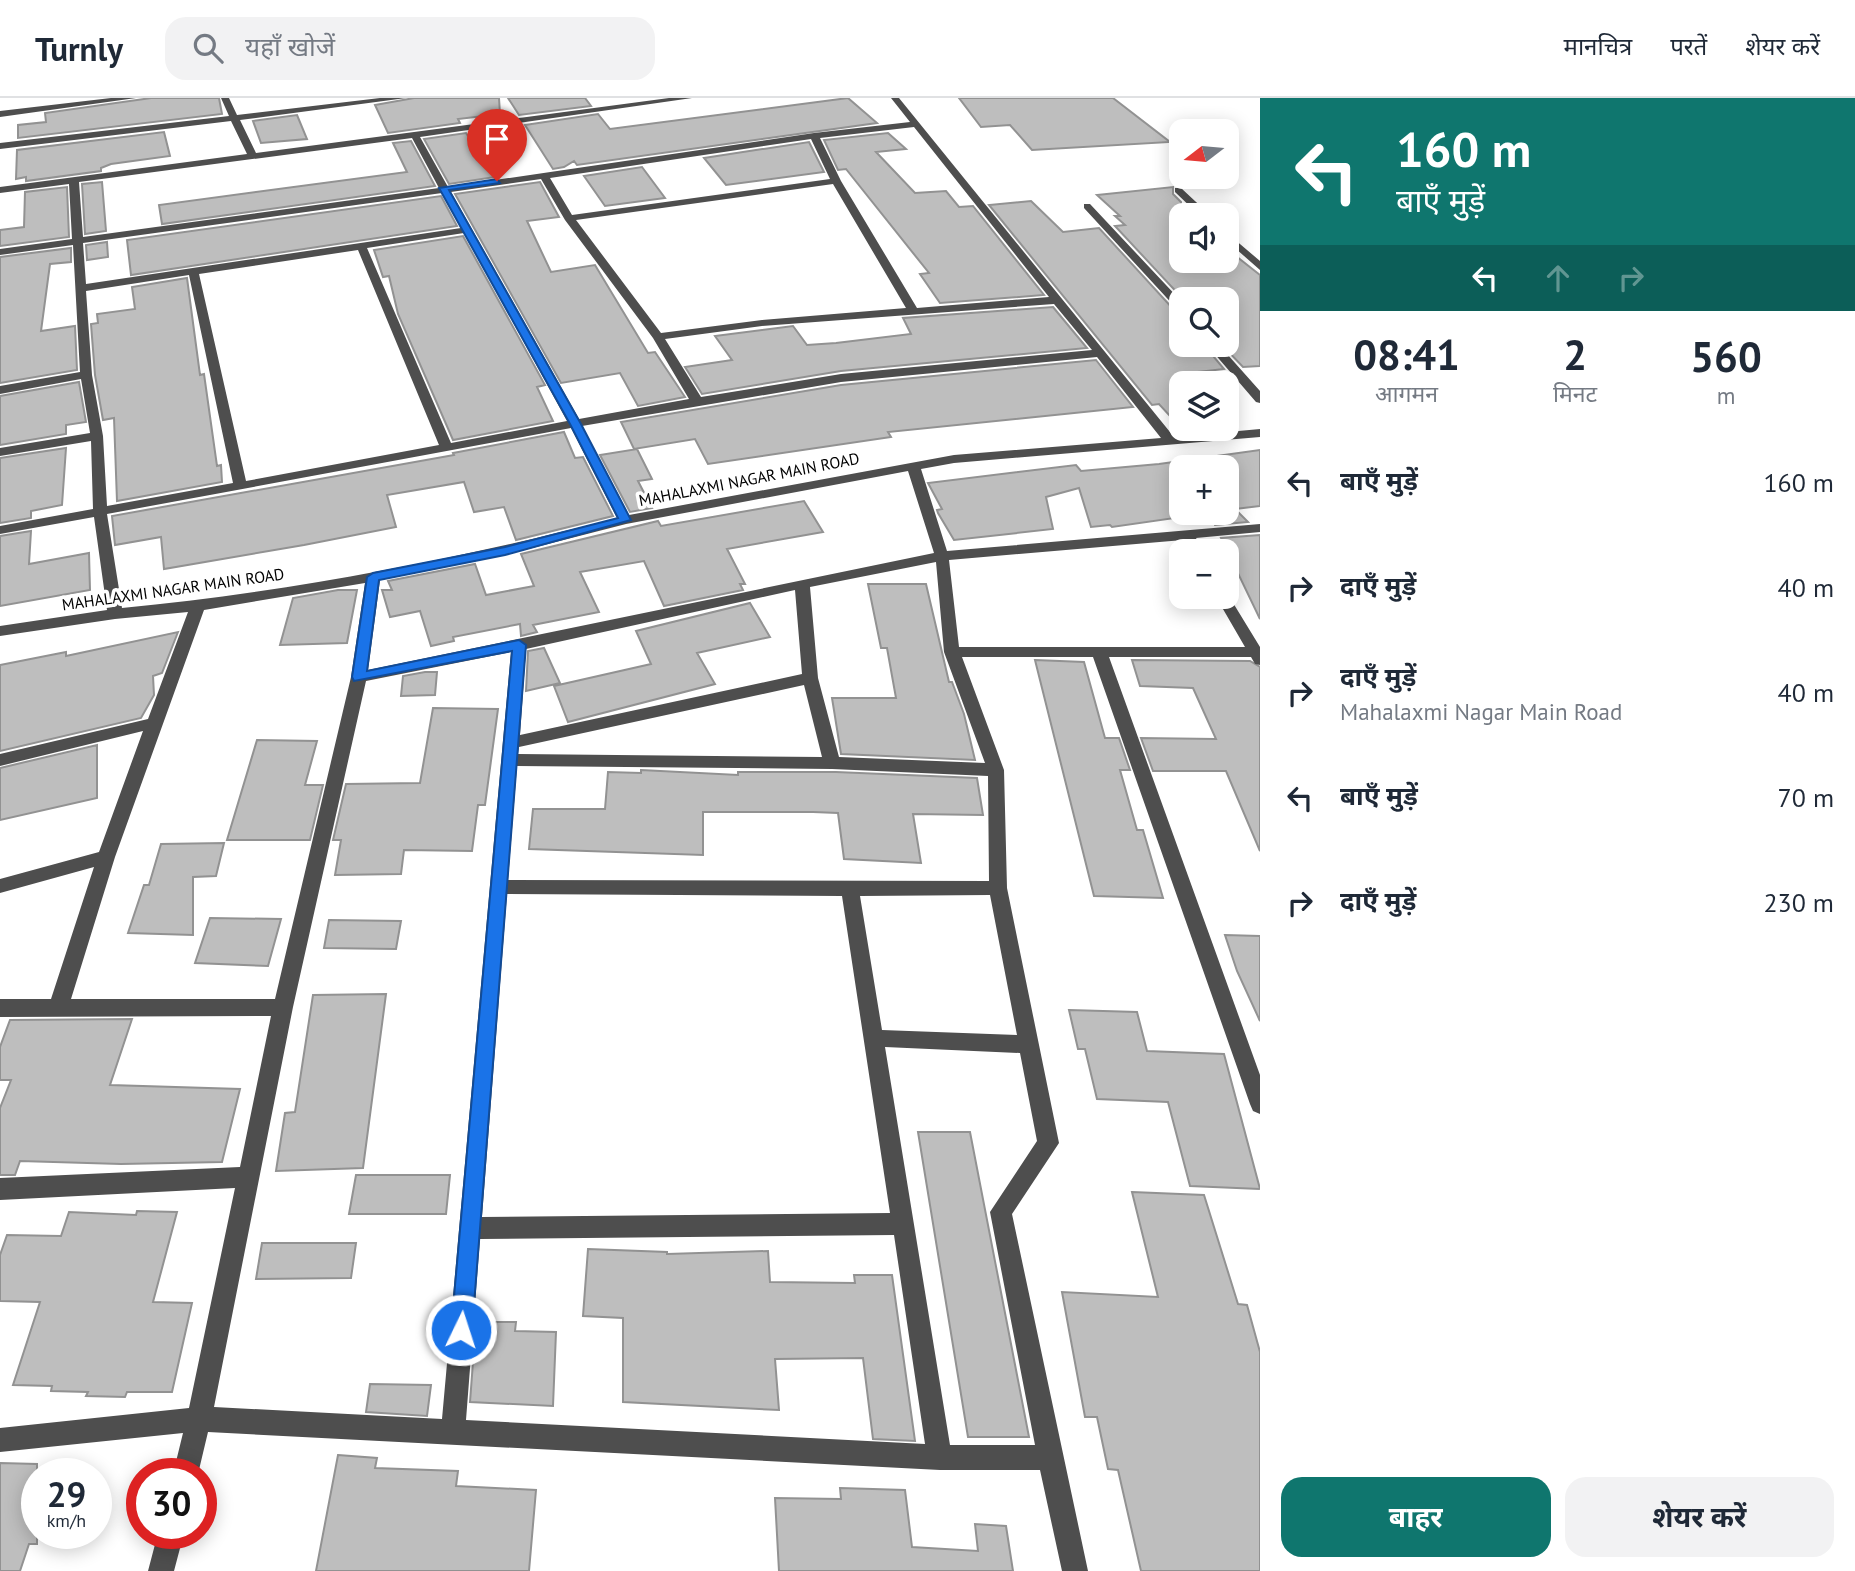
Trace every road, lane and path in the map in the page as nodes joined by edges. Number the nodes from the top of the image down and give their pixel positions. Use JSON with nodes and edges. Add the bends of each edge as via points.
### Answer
{"nodes":[{"id":1,"x":132,"y":98,"type":"edge"},
{"id":2,"x":225,"y":98,"type":"edge"},
{"id":3,"x":311,"y":98,"type":"edge"},
{"id":4,"x":402,"y":98,"type":"edge"},
{"id":5,"x":602,"y":98,"type":"edge"},
{"id":6,"x":688,"y":98,"type":"edge"},
{"id":7,"x":895,"y":98,"type":"edge"},
{"id":8,"x":610,"y":107,"type":"junction"},
{"id":9,"x":315,"y":108,"type":"junction"},
{"id":10,"x":0,"y":114,"type":"edge"},
{"id":11,"x":232,"y":118,"type":"junction"},
{"id":12,"x":917,"y":124,"type":"junction"},
{"id":13,"x":414,"y":134,"type":"junction"},
{"id":14,"x":814,"y":136,"type":"junction"},
{"id":15,"x":0,"y":146,"type":"edge"},
{"id":16,"x":253,"y":157,"type":"junction"},
{"id":17,"x":544,"y":176,"type":"junction"},
{"id":18,"x":74,"y":180,"type":"junction"},
{"id":19,"x":836,"y":181,"type":"junction"},
{"id":20,"x":444,"y":188,"type":"junction"},
{"id":21,"x":0,"y":190,"type":"edge"},
{"id":22,"x":1178,"y":190,"type":"dead end"},
{"id":23,"x":1192,"y":203,"type":"edge"},
{"id":24,"x":1087,"y":206,"type":"dead end"},
{"id":25,"x":569,"y":218,"type":"junction"},
{"id":26,"x":467,"y":230,"type":"junction"},
{"id":27,"x":78,"y":241,"type":"junction"},
{"id":28,"x":361,"y":245,"type":"junction"},
{"id":29,"x":1239,"y":247,"type":"edge"},
{"id":30,"x":0,"y":252,"type":"edge"},
{"id":31,"x":1260,"y":267,"type":"edge"},
{"id":32,"x":193,"y":271,"type":"junction"},
{"id":33,"x":82,"y":288,"type":"junction"},
{"id":34,"x":1169,"y":294,"type":"edge"},
{"id":35,"x":1057,"y":300,"type":"junction"},
{"id":36,"x":913,"y":310,"type":"junction"},
{"id":37,"x":658,"y":337,"type":"junction"},
{"id":38,"x":1099,"y":353,"type":"junction"},
{"id":39,"x":1223,"y":357,"type":"edge"},
{"id":40,"x":86,"y":375,"type":"junction"},
{"id":41,"x":0,"y":390,"type":"edge"},
{"id":42,"x":1260,"y":400,"type":"edge"},
{"id":43,"x":697,"y":401,"type":"junction"},
{"id":44,"x":575,"y":424,"type":"junction"},
{"id":45,"x":1260,"y":433,"type":"edge"},
{"id":46,"x":1239,"y":435,"type":"edge"},
{"id":47,"x":97,"y":436,"type":"junction"},
{"id":48,"x":1169,"y":439,"type":"edge"},
{"id":49,"x":1169,"y":440,"type":"edge"},
{"id":50,"x":447,"y":449,"type":"junction"},
{"id":51,"x":0,"y":452,"type":"edge"},
{"id":52,"x":913,"y":465,"type":"junction"},
{"id":53,"x":240,"y":485,"type":"junction"},
{"id":54,"x":100,"y":511,"type":"junction"},
{"id":55,"x":625,"y":520,"type":"junction"},
{"id":56,"x":1260,"y":528,"type":"edge"},
{"id":57,"x":0,"y":530,"type":"edge"},
{"id":58,"x":1187,"y":535,"type":"junction"},
{"id":59,"x":1190,"y":539,"type":"edge"},
{"id":60,"x":942,"y":556,"type":"junction"},
{"id":61,"x":373,"y":577,"type":"junction"},
{"id":62,"x":802,"y":584,"type":"junction"},
{"id":63,"x":198,"y":606,"type":"junction"},
{"id":64,"x":1230,"y":609,"type":"edge"},
{"id":65,"x":115,"y":614,"type":"junction"},
{"id":66,"x":0,"y":631,"type":"edge"},
{"id":67,"x":519,"y":645,"type":"junction"},
{"id":68,"x":953,"y":652,"type":"junction"},
{"id":69,"x":1098,"y":652,"type":"junction"},
{"id":70,"x":1258,"y":656,"type":"edge"},
{"id":71,"x":359,"y":677,"type":"junction"},
{"id":72,"x":810,"y":678,"type":"junction"},
{"id":73,"x":154,"y":723,"type":"junction"},
{"id":74,"x":509,"y":752,"type":"junction"},
{"id":75,"x":0,"y":760,"type":"edge"},
{"id":76,"x":832,"y":763,"type":"junction"},
{"id":77,"x":996,"y":770,"type":"junction"},
{"id":78,"x":106,"y":858,"type":"junction"},
{"id":79,"x":0,"y":886,"type":"edge"},
{"id":80,"x":497,"y":887,"type":"junction"},
{"id":81,"x":998,"y":888,"type":"junction"},
{"id":82,"x":850,"y":889,"type":"junction"},
{"id":83,"x":283,"y":1007,"type":"junction"},
{"id":84,"x":0,"y":1008,"type":"edge"},
{"id":85,"x":58,"y":1008,"type":"junction"},
{"id":86,"x":872,"y":1038,"type":"junction"},
{"id":87,"x":1028,"y":1044,"type":"junction"},
{"id":88,"x":1260,"y":1104,"type":"edge"},
{"id":89,"x":248,"y":1177,"type":"junction"},
{"id":90,"x":0,"y":1189,"type":"edge"},
{"id":91,"x":902,"y":1224,"type":"junction"},
{"id":92,"x":470,"y":1228,"type":"junction"},
{"id":93,"x":199,"y":1419,"type":"junction"},
{"id":94,"x":453,"y":1431,"type":"junction"},
{"id":95,"x":0,"y":1440,"type":"edge"},
{"id":96,"x":940,"y":1457,"type":"junction"},
{"id":97,"x":190,"y":1458,"type":"edge"},
{"id":98,"x":1050,"y":1458,"type":"junction"},
{"id":99,"x":167,"y":1549,"type":"edge"},
{"id":100,"x":161,"y":1571,"type":"edge"},
{"id":101,"x":1075,"y":1571,"type":"edge"}],
"edges":[{"from":1,"to":10,"type":"street"},
{"from":2,"to":11,"type":"street"},
{"from":3,"to":9,"type":"street"},
{"from":4,"to":9,"type":"street"},
{"from":5,"to":8,"type":"street"},
{"from":6,"to":8,"type":"street"},
{"from":7,"to":12,"type":"street"},
{"from":8,"to":13,"type":"street"},
{"from":9,"to":11,"type":"street"},
{"from":11,"to":15,"type":"street"},
{"from":11,"to":16,"type":"street"},
{"from":12,"to":14,"type":"street"},
{"from":12,"to":35,"type":"street"},
{"from":13,"to":16,"type":"street"},
{"from":13,"to":20,"type":"street"},
{"from":14,"to":17,"type":"street"},
{"from":14,"to":19,"type":"street"},
{"from":16,"to":18,"type":"street"},
{"from":17,"to":20,"type":"street"},
{"from":17,"to":25,"type":"street"},
{"from":18,"to":21,"type":"street"},
{"from":18,"to":27,"type":"street"},
{"from":19,"to":25,"type":"street"},
{"from":19,"to":36,"type":"street"},
{"from":20,"to":26,"type":"street"},
{"from":20,"to":27,"type":"street"},
{"from":22,"to":23,"type":"street"},
{"from":24,"to":34,"type":"street"},
{"from":25,"to":37,"type":"street"},
{"from":26,"to":28,"type":"street"},
{"from":26,"to":44,"type":"street"},
{"from":27,"to":30,"type":"street"},
{"from":27,"to":33,"type":"street"},
{"from":28,"to":32,"type":"street"},
{"from":28,"to":50,"type":"street"},
{"from":29,"to":31,"type":"street"},
{"from":32,"to":33,"type":"street"},
{"from":32,"to":53,"type":"street"},
{"from":33,"to":40,"type":"street"},
{"from":35,"to":36,"type":"street"},
{"from":35,"to":38,"type":"street"},
{"from":36,"to":37,"type":"street"},
{"from":37,"to":43,"type":"street"},
{"from":38,"to":43,"type":"street","via":[[841,378]]},
{"from":38,"to":48,"type":"street"},
{"from":39,"to":42,"type":"street"},
{"from":40,"to":41,"type":"street"},
{"from":40,"to":47,"type":"street"},
{"from":43,"to":44,"type":"street"},
{"from":44,"to":50,"type":"street"},
{"from":44,"to":55,"type":"street"},
{"from":45,"to":46,"type":"street","name":"MAHALAXMI NAGAR MAIN ROAD"},
{"from":47,"to":51,"type":"street"},
{"from":47,"to":54,"type":"street"},
{"from":49,"to":52,"type":"street","name":"MAHALAXMI NAGAR MAIN ROAD"},
{"from":50,"to":53,"type":"street"},
{"from":52,"to":55,"type":"street","name":"MAHALAXMI NAGAR MAIN ROAD"},
{"from":52,"to":60,"type":"street"},
{"from":53,"to":54,"type":"street"},
{"from":54,"to":57,"type":"street"},
{"from":54,"to":65,"type":"street"},
{"from":55,"to":61,"type":"street","name":"MAHALAXMI NAGAR MAIN ROAD","via":[[505,551]]},
{"from":56,"to":58,"type":"street"},
{"from":58,"to":59,"type":"street"},
{"from":58,"to":60,"type":"street"},
{"from":60,"to":62,"type":"street"},
{"from":60,"to":68,"type":"street"},
{"from":61,"to":63,"type":"street","name":"MAHALAXMI NAGAR MAIN ROAD"},
{"from":61,"to":71,"type":"street"},
{"from":62,"to":67,"type":"street"},
{"from":62,"to":72,"type":"street"},
{"from":63,"to":65,"type":"street","name":"MAHALAXMI NAGAR MAIN ROAD"},
{"from":63,"to":73,"type":"street"},
{"from":64,"to":70,"type":"street"},
{"from":65,"to":66,"type":"street","name":"MAHALAXMI NAGAR MAIN ROAD"},
{"from":67,"to":71,"type":"street"},
{"from":67,"to":74,"type":"street"},
{"from":68,"to":69,"type":"street"},
{"from":68,"to":77,"type":"street"},
{"from":69,"to":70,"type":"street"},
{"from":69,"to":88,"type":"street"},
{"from":71,"to":83,"type":"street"},
{"from":72,"to":74,"type":"street"},
{"from":72,"to":76,"type":"street"},
{"from":73,"to":75,"type":"street"},
{"from":73,"to":78,"type":"street"},
{"from":74,"to":76,"type":"street"},
{"from":74,"to":80,"type":"street"},
{"from":76,"to":77,"type":"street"},
{"from":77,"to":81,"type":"street"},
{"from":78,"to":79,"type":"street"},
{"from":78,"to":85,"type":"street"},
{"from":80,"to":82,"type":"street"},
{"from":80,"to":92,"type":"street"},
{"from":81,"to":82,"type":"street"},
{"from":81,"to":87,"type":"street"},
{"from":82,"to":86,"type":"street"},
{"from":83,"to":85,"type":"street"},
{"from":83,"to":89,"type":"street"},
{"from":84,"to":85,"type":"street"},
{"from":86,"to":87,"type":"street"},
{"from":86,"to":91,"type":"street"},
{"from":87,"to":98,"type":"street","via":[[1048,1143],[1001,1212]]},
{"from":89,"to":90,"type":"street"},
{"from":89,"to":93,"type":"street"},
{"from":91,"to":92,"type":"street"},
{"from":91,"to":96,"type":"street"},
{"from":92,"to":94,"type":"street"},
{"from":93,"to":94,"type":"street"},
{"from":93,"to":95,"type":"street"},
{"from":93,"to":97,"type":"street"},
{"from":94,"to":96,"type":"street"},
{"from":96,"to":98,"type":"street"},
{"from":98,"to":101,"type":"street"},
{"from":99,"to":100,"type":"street"}]}
